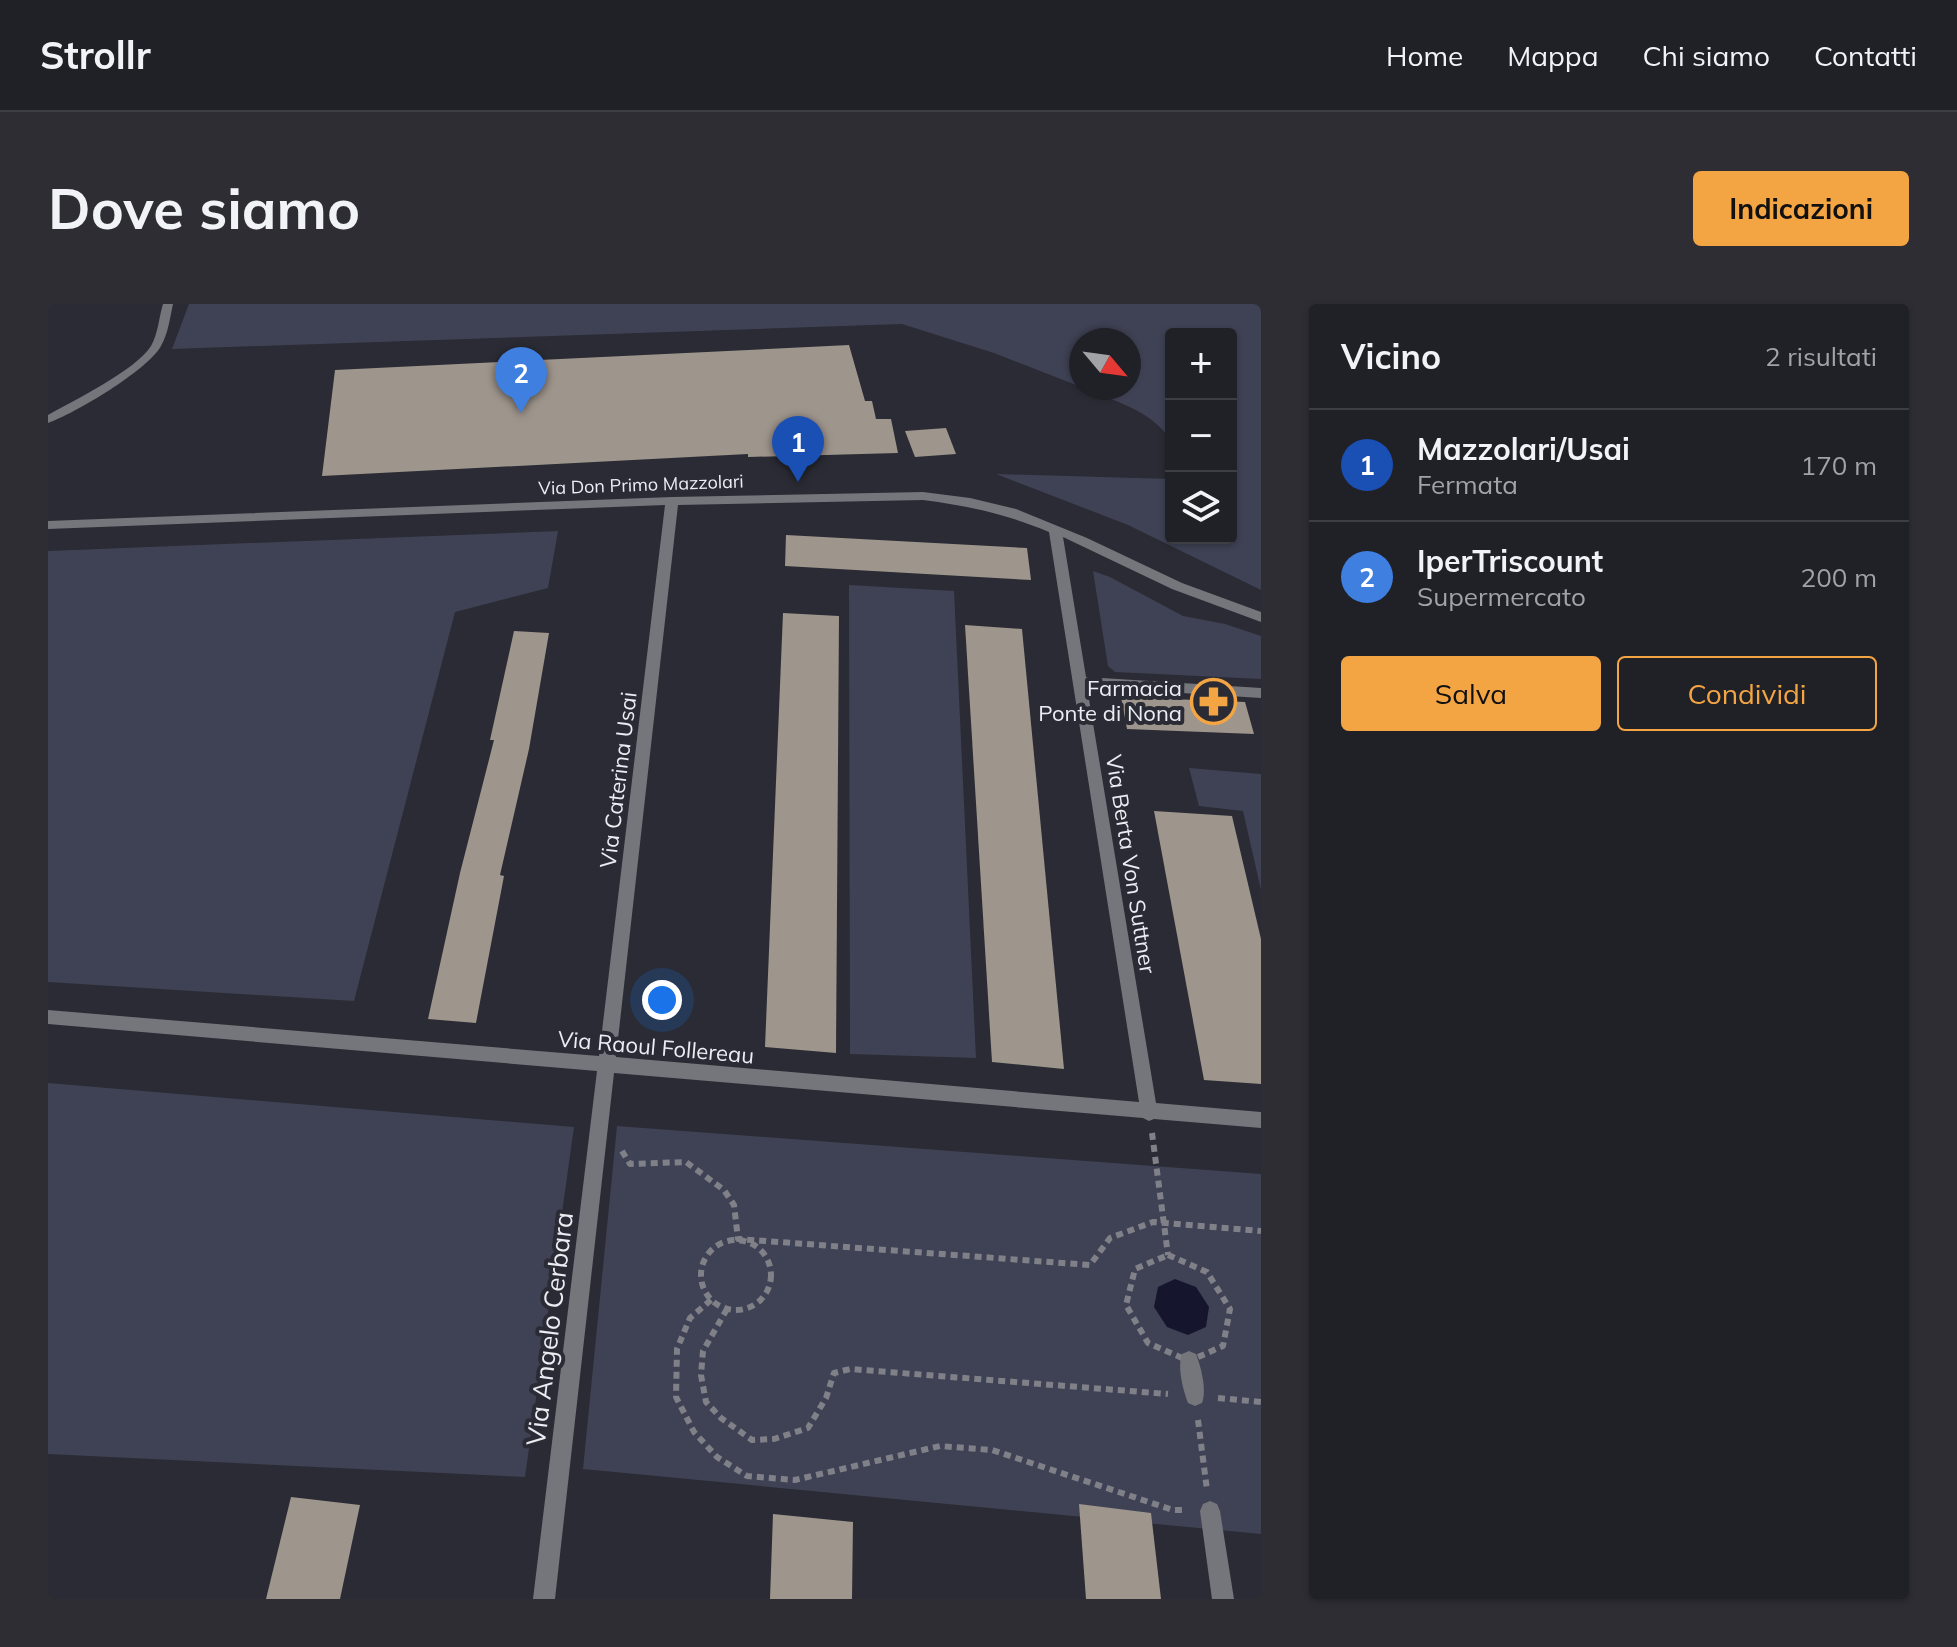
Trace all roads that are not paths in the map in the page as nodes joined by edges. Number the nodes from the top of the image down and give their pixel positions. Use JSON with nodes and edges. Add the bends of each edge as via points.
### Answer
{"nodes":[{"id":1,"x":168,"y":304,"type":"edge"},
{"id":2,"x":48,"y":420,"type":"edge"},
{"id":3,"x":672,"y":501,"type":"junction"},
{"id":4,"x":48,"y":525,"type":"edge"},
{"id":5,"x":1055,"y":529,"type":"junction"},
{"id":6,"x":1261,"y":617,"type":"edge"},
{"id":7,"x":1080,"y":682,"type":"junction"},
{"id":8,"x":1261,"y":693,"type":"edge"},
{"id":9,"x":48,"y":1017,"type":"edge"},
{"id":10,"x":608,"y":1065,"type":"junction"},
{"id":11,"x":1149,"y":1113,"type":"junction"},
{"id":12,"x":1261,"y":1120,"type":"edge"},
{"id":13,"x":1189,"y":1361,"type":"road end"},
{"id":14,"x":1195,"y":1396,"type":"road end"},
{"id":15,"x":1210,"y":1511,"type":"road end"},
{"id":16,"x":544,"y":1599,"type":"edge"},
{"id":17,"x":1223,"y":1599,"type":"edge"}],
"edges":[{"from":1,"to":2,"type":"street","via":[[157,345],[134,367]]},
{"from":3,"to":4,"type":"street","name":"Via Don Primo Mazzolari"},
{"from":3,"to":5,"type":"street","name":"Via Don Primo Mazzolari","via":[[923,496],[992,507]]},
{"from":3,"to":10,"type":"street","name":"Via Caterina Usai"},
{"from":5,"to":6,"type":"street","name":"Via Don Primo Mazzolari","via":[[1177,586]]},
{"from":5,"to":7,"type":"street","name":"Via Berta Von Suttner"},
{"from":7,"to":8,"type":"street"},
{"from":7,"to":11,"type":"street","name":"Via Berta Von Suttner"},
{"from":9,"to":10,"type":"street","name":"Via Raoul Follereau"},
{"from":10,"to":11,"type":"street","name":"Via Raoul Follereau"},
{"from":10,"to":16,"type":"street","name":"Via Angelo Cerbara"},
{"from":11,"to":12,"type":"street","name":"Via Raoul Follereau"},
{"from":13,"to":14,"type":"street"},
{"from":15,"to":17,"type":"street"}]}
